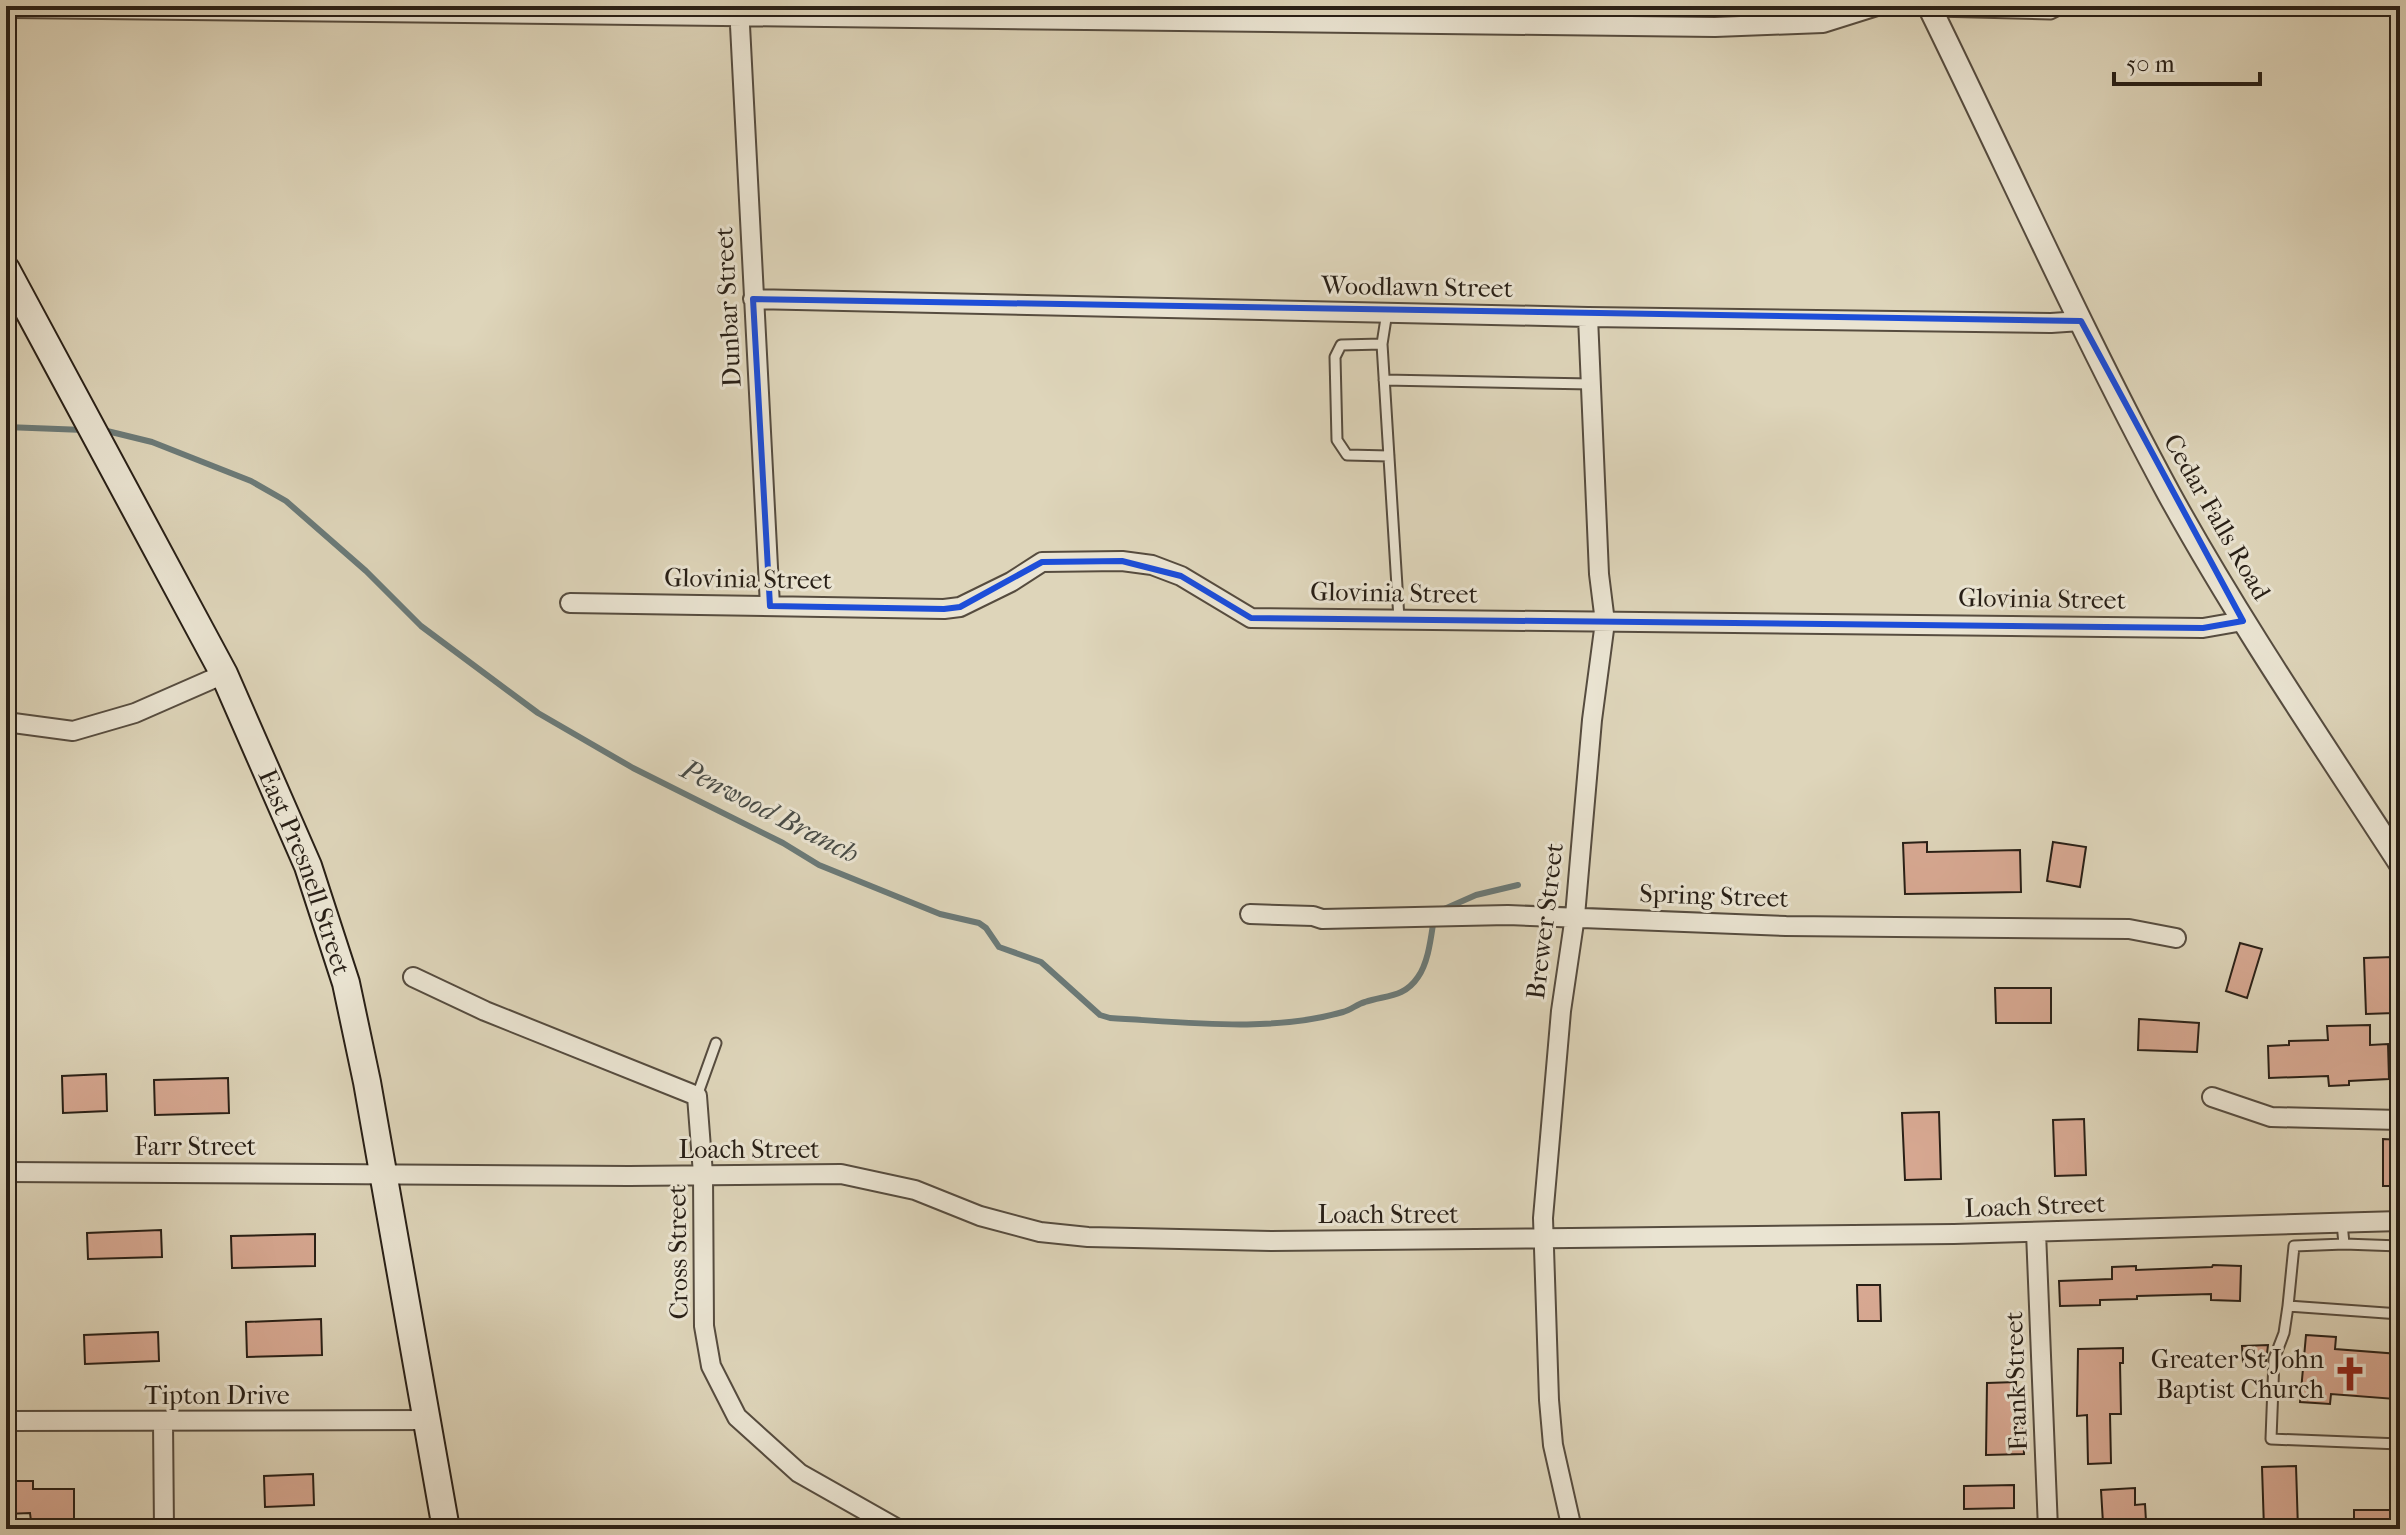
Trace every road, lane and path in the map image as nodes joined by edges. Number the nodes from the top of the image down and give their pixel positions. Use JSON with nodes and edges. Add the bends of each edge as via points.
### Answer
{"nodes":[{"id":1,"x":1877,"y":6,"type":"edge"},
{"id":2,"x":2062,"y":6,"type":"edge"},
{"id":3,"x":13,"y":8,"type":"edge"},
{"id":4,"x":1930,"y":9,"type":"edge"},
{"id":5,"x":739,"y":10,"type":"edge"},
{"id":6,"x":6,"y":269,"type":"edge"},
{"id":7,"x":753,"y":299,"type":"junction"},
{"id":8,"x":1387,"y":312,"type":"junction"},
{"id":9,"x":1588,"y":317,"type":"junction"},
{"id":10,"x":2081,"y":321,"type":"junction"},
{"id":11,"x":1382,"y":344,"type":"junction"},
{"id":12,"x":1384,"y":380,"type":"junction"},
{"id":13,"x":1591,"y":384,"type":"junction"},
{"id":14,"x":1389,"y":456,"type":"junction"},
{"id":15,"x":570,"y":603,"type":"dead end"},
{"id":16,"x":770,"y":606,"type":"junction"},
{"id":17,"x":1399,"y":619,"type":"junction"},
{"id":18,"x":2243,"y":621,"type":"junction"},
{"id":19,"x":1605,"y":622,"type":"junction"},
{"id":20,"x":224,"y":674,"type":"junction"},
{"id":21,"x":6,"y":722,"type":"edge"},
{"id":22,"x":2400,"y":863,"type":"edge"},
{"id":23,"x":1250,"y":914,"type":"dead end"},
{"id":24,"x":1575,"y":916,"type":"junction"},
{"id":25,"x":2176,"y":938,"type":"dead end"},
{"id":26,"x":413,"y":977,"type":"dead end"},
{"id":27,"x":716,"y":1043,"type":"dead end"},
{"id":28,"x":697,"y":1096,"type":"junction"},
{"id":29,"x":2212,"y":1097,"type":"dead end"},
{"id":30,"x":2400,"y":1120,"type":"edge"},
{"id":31,"x":6,"y":1172,"type":"edge"},
{"id":32,"x":385,"y":1174,"type":"junction"},
{"id":33,"x":703,"y":1174,"type":"junction"},
{"id":34,"x":2400,"y":1221,"type":"edge"},
{"id":35,"x":2342,"y":1223,"type":"junction"},
{"id":36,"x":2036,"y":1232,"type":"junction"},
{"id":37,"x":1542,"y":1240,"type":"junction"},
{"id":38,"x":2344,"y":1244,"type":"junction"},
{"id":39,"x":2400,"y":1246,"type":"edge"},
{"id":40,"x":2400,"y":1259,"type":"edge"},
{"id":41,"x":2288,"y":1306,"type":"junction"},
{"id":42,"x":2398,"y":1314,"type":"edge"},
{"id":43,"x":428,"y":1420,"type":"junction"},
{"id":44,"x":6,"y":1421,"type":"edge"},
{"id":45,"x":163,"y":1422,"type":"junction"},
{"id":46,"x":2400,"y":1444,"type":"edge"},
{"id":47,"x":164,"y":1529,"type":"edge"},
{"id":48,"x":446,"y":1529,"type":"edge"},
{"id":49,"x":898,"y":1529,"type":"edge"},
{"id":50,"x":1572,"y":1529,"type":"edge"},
{"id":51,"x":2048,"y":1529,"type":"edge"}],
"edges":[{"from":1,"to":5,"type":"street","via":[[1823,23],[1715,27]]},
{"from":2,"to":4,"type":"lane","via":[[2051,14]]},
{"from":3,"to":5,"type":"street"},
{"from":4,"to":10,"type":"street","name":"Cedar Falls Road"},
{"from":5,"to":7,"type":"street","name":"Dunbar Street"},
{"from":6,"to":20,"type":"main road","name":"East Presnell Street"},
{"from":7,"to":8,"type":"street","name":"Woodlawn Street"},
{"from":7,"to":16,"type":"street","name":"Dunbar Street"},
{"from":8,"to":9,"type":"street","name":"Woodlawn Street"},
{"from":8,"to":11,"type":"lane"},
{"from":9,"to":10,"type":"street","name":"Woodlawn Street"},
{"from":9,"to":13,"type":"street","name":"Brewer Street"},
{"from":10,"to":18,"type":"street","name":"Cedar Falls Road","via":[[2171,497]]},
{"from":11,"to":12,"type":"lane"},
{"from":11,"to":14,"type":"lane","via":[[1341,345],[1335,357],[1337,440],[1347,455]]},
{"from":12,"to":13,"type":"lane"},
{"from":12,"to":14,"type":"lane"},
{"from":13,"to":19,"type":"street","name":"Brewer Street"},
{"from":14,"to":17,"type":"lane"},
{"from":15,"to":16,"type":"street","name":"Glovinia Street"},
{"from":16,"to":17,"type":"street","name":"Glovinia Street","via":[[960,607],[1042,562],[1122,561],[1181,576],[1251,618]]},
{"from":17,"to":19,"type":"street","name":"Glovinia Street"},
{"from":18,"to":19,"type":"street","name":"Glovinia Street","via":[[2203,628]]},
{"from":18,"to":22,"type":"street","name":"Cedar Falls Road"},
{"from":19,"to":24,"type":"street","name":"Brewer Street"},
{"from":20,"to":21,"type":"street","via":[[135,713],[73,731]]},
{"from":20,"to":32,"type":"main road","name":"East Presnell Street","via":[[308,866],[346,983]]},
{"from":23,"to":24,"type":"street","name":"Spring Street","via":[[1322,919]]},
{"from":24,"to":25,"type":"street","name":"Spring Street","via":[[1786,926],[2129,929]]},
{"from":24,"to":37,"type":"street","name":"Brewer Street","via":[[1555,1070]]},
{"from":26,"to":28,"type":"street"},
{"from":27,"to":28,"type":"lane"},
{"from":28,"to":33,"type":"street","name":"Cross Street"},
{"from":29,"to":30,"type":"street","via":[[2271,1117]]},
{"from":31,"to":32,"type":"street","name":"Farr Street"},
{"from":32,"to":33,"type":"street","name":"Loach Street"},
{"from":32,"to":43,"type":"main road","name":"East Presnell Street"},
{"from":33,"to":37,"type":"street","name":"Loach Street","via":[[841,1174],[903,1187],[980,1216],[1065,1236]]},
{"from":33,"to":49,"type":"street","name":"Cross Street","via":[[704,1326],[711,1366],[737,1417],[799,1473]]},
{"from":34,"to":35,"type":"street","name":"Loach Street"},
{"from":35,"to":36,"type":"street","name":"Loach Street"},
{"from":35,"to":38,"type":"lane"},
{"from":36,"to":37,"type":"street","name":"Loach Street"},
{"from":36,"to":51,"type":"street","name":"Frank Street"},
{"from":37,"to":50,"type":"street","name":"Brewer Street","via":[[1553,1445]]},
{"from":38,"to":39,"type":"lane"},
{"from":38,"to":41,"type":"lane","via":[[2294,1246]]},
{"from":40,"to":42,"type":"lane"},
{"from":41,"to":42,"type":"lane"},
{"from":41,"to":46,"type":"lane","via":[[2274,1359],[2271,1439]]},
{"from":43,"to":45,"type":"street","name":"Tipton Drive"},
{"from":43,"to":48,"type":"main road","name":"East Presnell Street"},
{"from":44,"to":45,"type":"street","name":"Tipton Drive"},
{"from":45,"to":47,"type":"street"}]}
